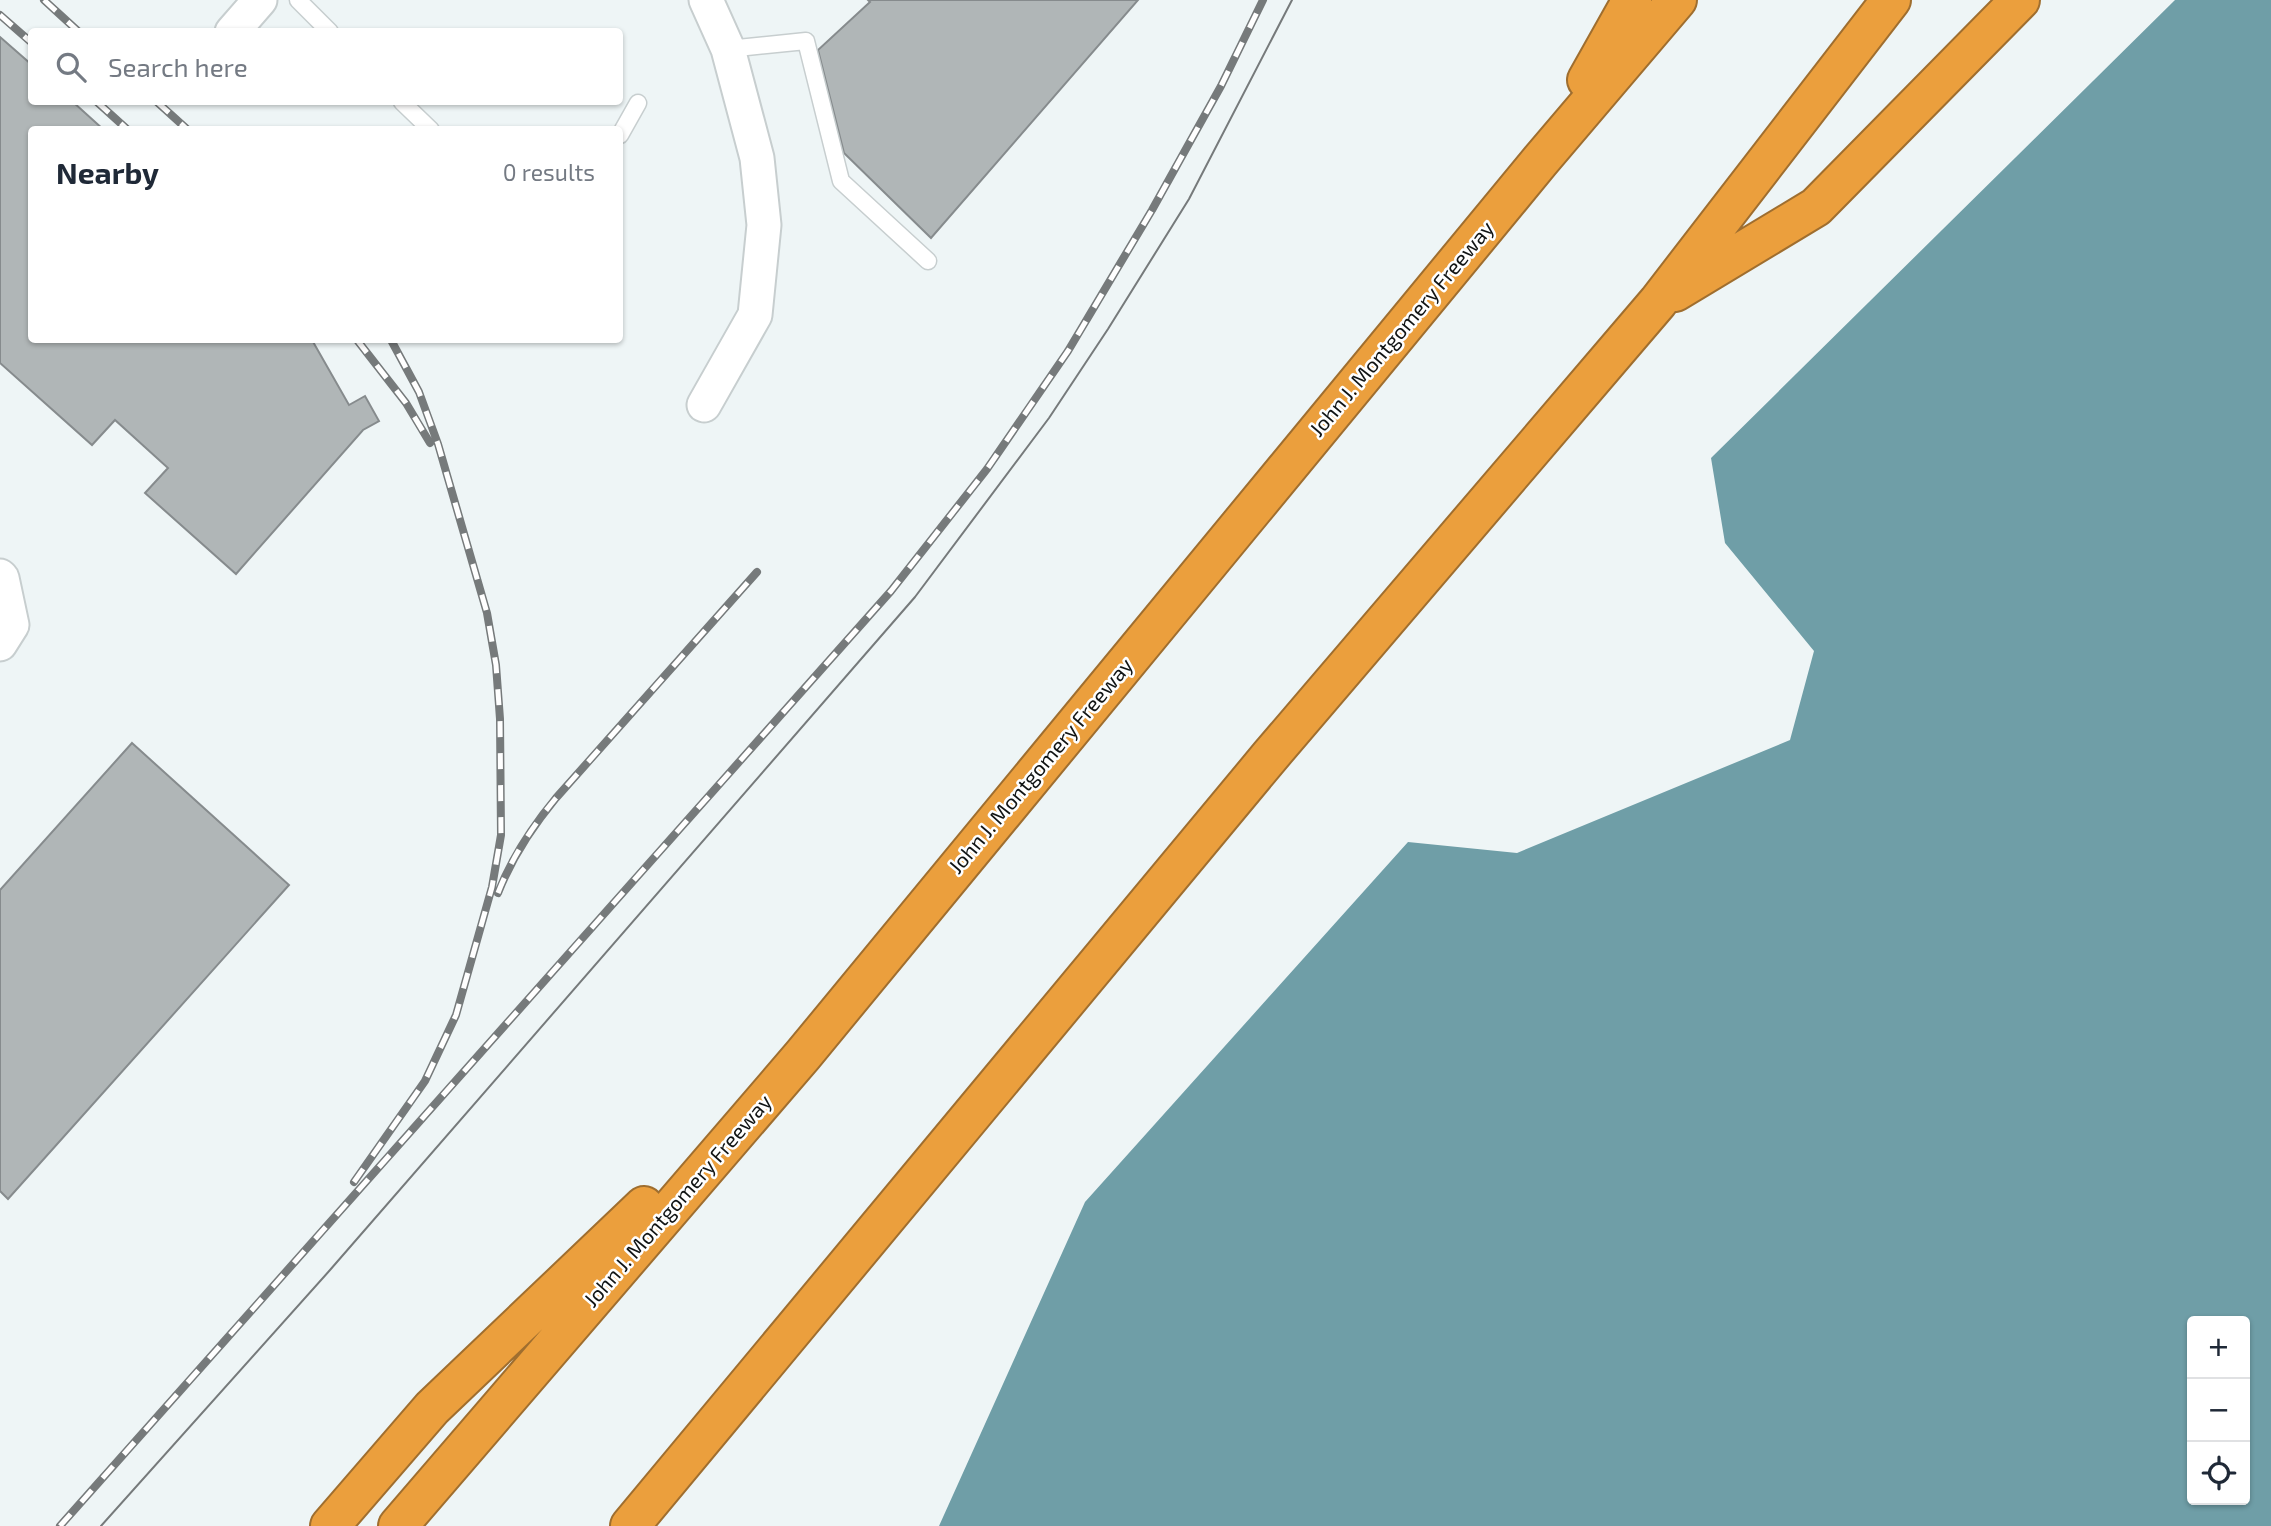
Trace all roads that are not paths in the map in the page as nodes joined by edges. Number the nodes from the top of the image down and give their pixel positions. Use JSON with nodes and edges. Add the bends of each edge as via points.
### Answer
{"nodes":[{"id":1,"x":260,"y":0,"type":"edge"},
{"id":2,"x":298,"y":0,"type":"edge"},
{"id":3,"x":706,"y":0,"type":"edge"},
{"id":4,"x":1632,"y":0,"type":"edge"},
{"id":5,"x":1677,"y":0,"type":"edge"},
{"id":6,"x":1891,"y":0,"type":"edge"},
{"id":7,"x":2020,"y":0,"type":"edge"},
{"id":8,"x":236,"y":28,"type":"edge"},
{"id":9,"x":326,"y":28,"type":"edge"},
{"id":10,"x":727,"y":49,"type":"junction"},
{"id":11,"x":638,"y":103,"type":"dead end"},
{"id":12,"x":405,"y":105,"type":"edge"},
{"id":13,"x":427,"y":126,"type":"edge"},
{"id":14,"x":623,"y":130,"type":"edge"},
{"id":15,"x":1540,"y":161,"type":"junction"},
{"id":16,"x":928,"y":261,"type":"dead end"},
{"id":17,"x":1658,"y":302,"type":"junction"},
{"id":18,"x":704,"y":405,"type":"dead end"},
{"id":19,"x":0,"y":576,"type":"edge"},
{"id":20,"x":0,"y":644,"type":"edge"},
{"id":21,"x":803,"y":1055,"type":"junction"},
{"id":22,"x":675,"y":1473,"type":"junction"},
{"id":23,"x":330,"y":1526,"type":"edge"},
{"id":24,"x":398,"y":1526,"type":"edge"},
{"id":25,"x":630,"y":1526,"type":"edge"},
{"id":26,"x":639,"y":1526,"type":"edge"}],
"edges":[{"from":1,"to":8,"type":"street"},
{"from":2,"to":9,"type":"lane"},
{"from":3,"to":10,"type":"street"},
{"from":4,"to":15,"type":"highway"},
{"from":5,"to":15,"type":"highway","name":"John J. Montgomery Freeway"},
{"from":6,"to":17,"type":"highway"},
{"from":7,"to":17,"type":"highway","via":[[1816,208]]},
{"from":10,"to":16,"type":"lane","via":[[806,41],[841,181]]},
{"from":10,"to":18,"type":"street","via":[[757,158],[764,225],[755,315]]},
{"from":11,"to":14,"type":"lane"},
{"from":12,"to":13,"type":"lane"},
{"from":15,"to":21,"type":"highway","name":"John J. Montgomery Freeway"},
{"from":17,"to":22,"type":"highway","via":[[1270,756]]},
{"from":19,"to":20,"type":"street","via":[[12,625]]},
{"from":21,"to":23,"type":"highway","via":[[432,1408]]},
{"from":21,"to":24,"type":"highway","name":"John J. Montgomery Freeway"},
{"from":22,"to":25,"type":"highway"},
{"from":22,"to":26,"type":"highway"}]}
